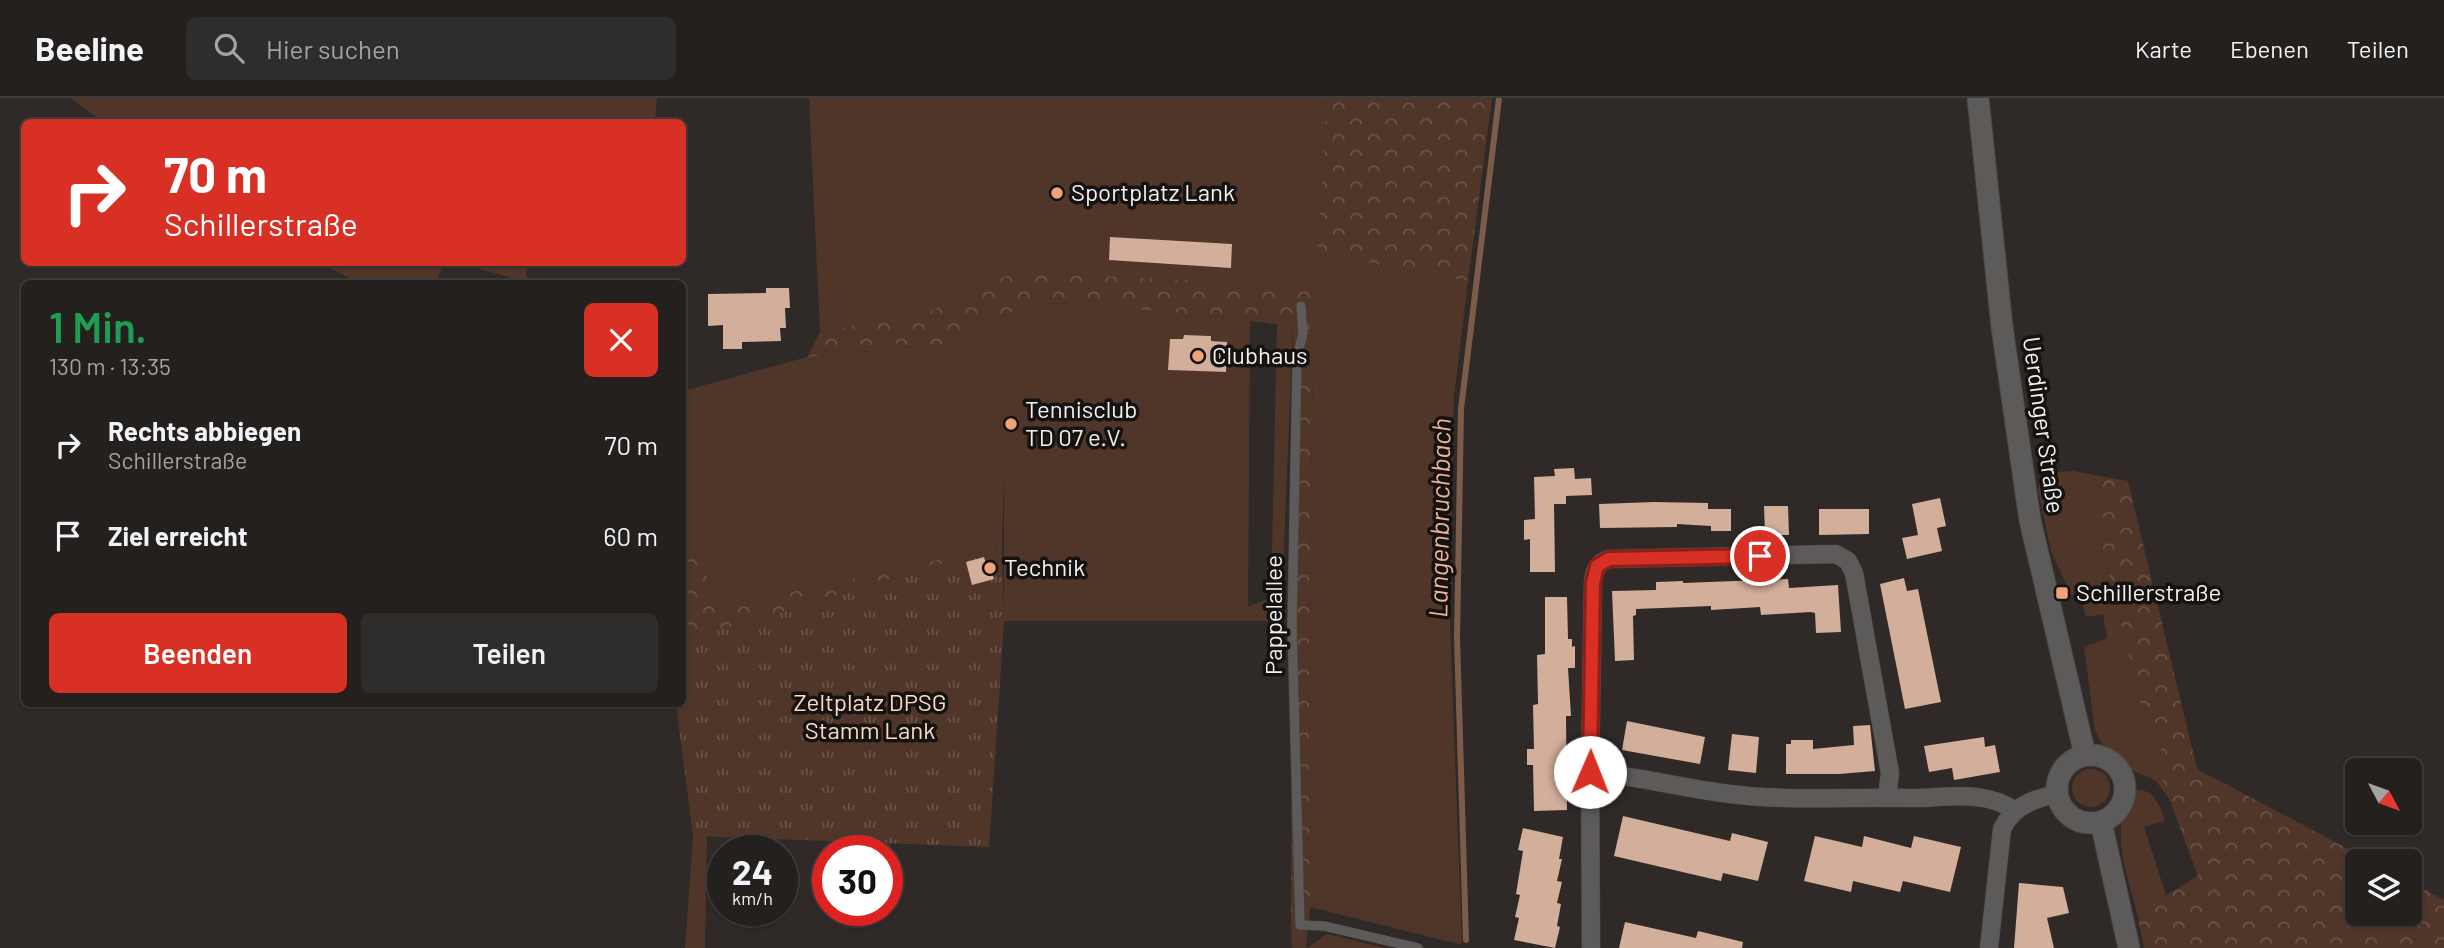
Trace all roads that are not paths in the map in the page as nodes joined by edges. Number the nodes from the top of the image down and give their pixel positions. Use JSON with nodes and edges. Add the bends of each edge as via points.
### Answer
{"nodes":[{"id":1,"x":1978,"y":98,"type":"edge"},
{"id":2,"x":1301,"y":306,"type":"dead end"},
{"id":3,"x":2085,"y":755,"type":"junction"},
{"id":4,"x":1590,"y":772,"type":"junction"},
{"id":5,"x":2057,"y":794,"type":"junction"},
{"id":6,"x":1887,"y":798,"type":"junction"},
{"id":7,"x":2015,"y":811,"type":"junction"},
{"id":8,"x":2101,"y":822,"type":"junction"},
{"id":9,"x":1418,"y":948,"type":"edge"},
{"id":10,"x":1591,"y":948,"type":"edge"},
{"id":11,"x":1989,"y":948,"type":"edge"},
{"id":12,"x":2129,"y":948,"type":"edge"}],
"edges":[{"from":1,"to":3,"type":"street","name":"Uerdinger Straße","via":[[2002,327],[2030,520]]},
{"from":2,"to":9,"type":"lane","name":"Pappelallee","via":[[1292,626],[1300,925],[1324,926]]},
{"from":3,"to":5,"type":"street","via":[[2063,769]]},
{"from":3,"to":8,"type":"street","via":[[2110,760],[2125,780],[2121,806]]},
{"from":4,"to":6,"type":"street","via":[[1740,796]]},
{"from":4,"to":6,"type":"street","via":[[1593,583],[1602,561],[1836,554],[1848,561],[1854,573],[1889,773]]},
{"from":4,"to":10,"type":"street"},
{"from":5,"to":7,"type":"street"},
{"from":5,"to":8,"type":"street","via":[[2068,815],[2078,821]]},
{"from":6,"to":7,"type":"street","via":[[1979,796],[2003,802]]},
{"from":7,"to":11,"type":"street","via":[[2000,840]]},
{"from":8,"to":12,"type":"street"}]}
